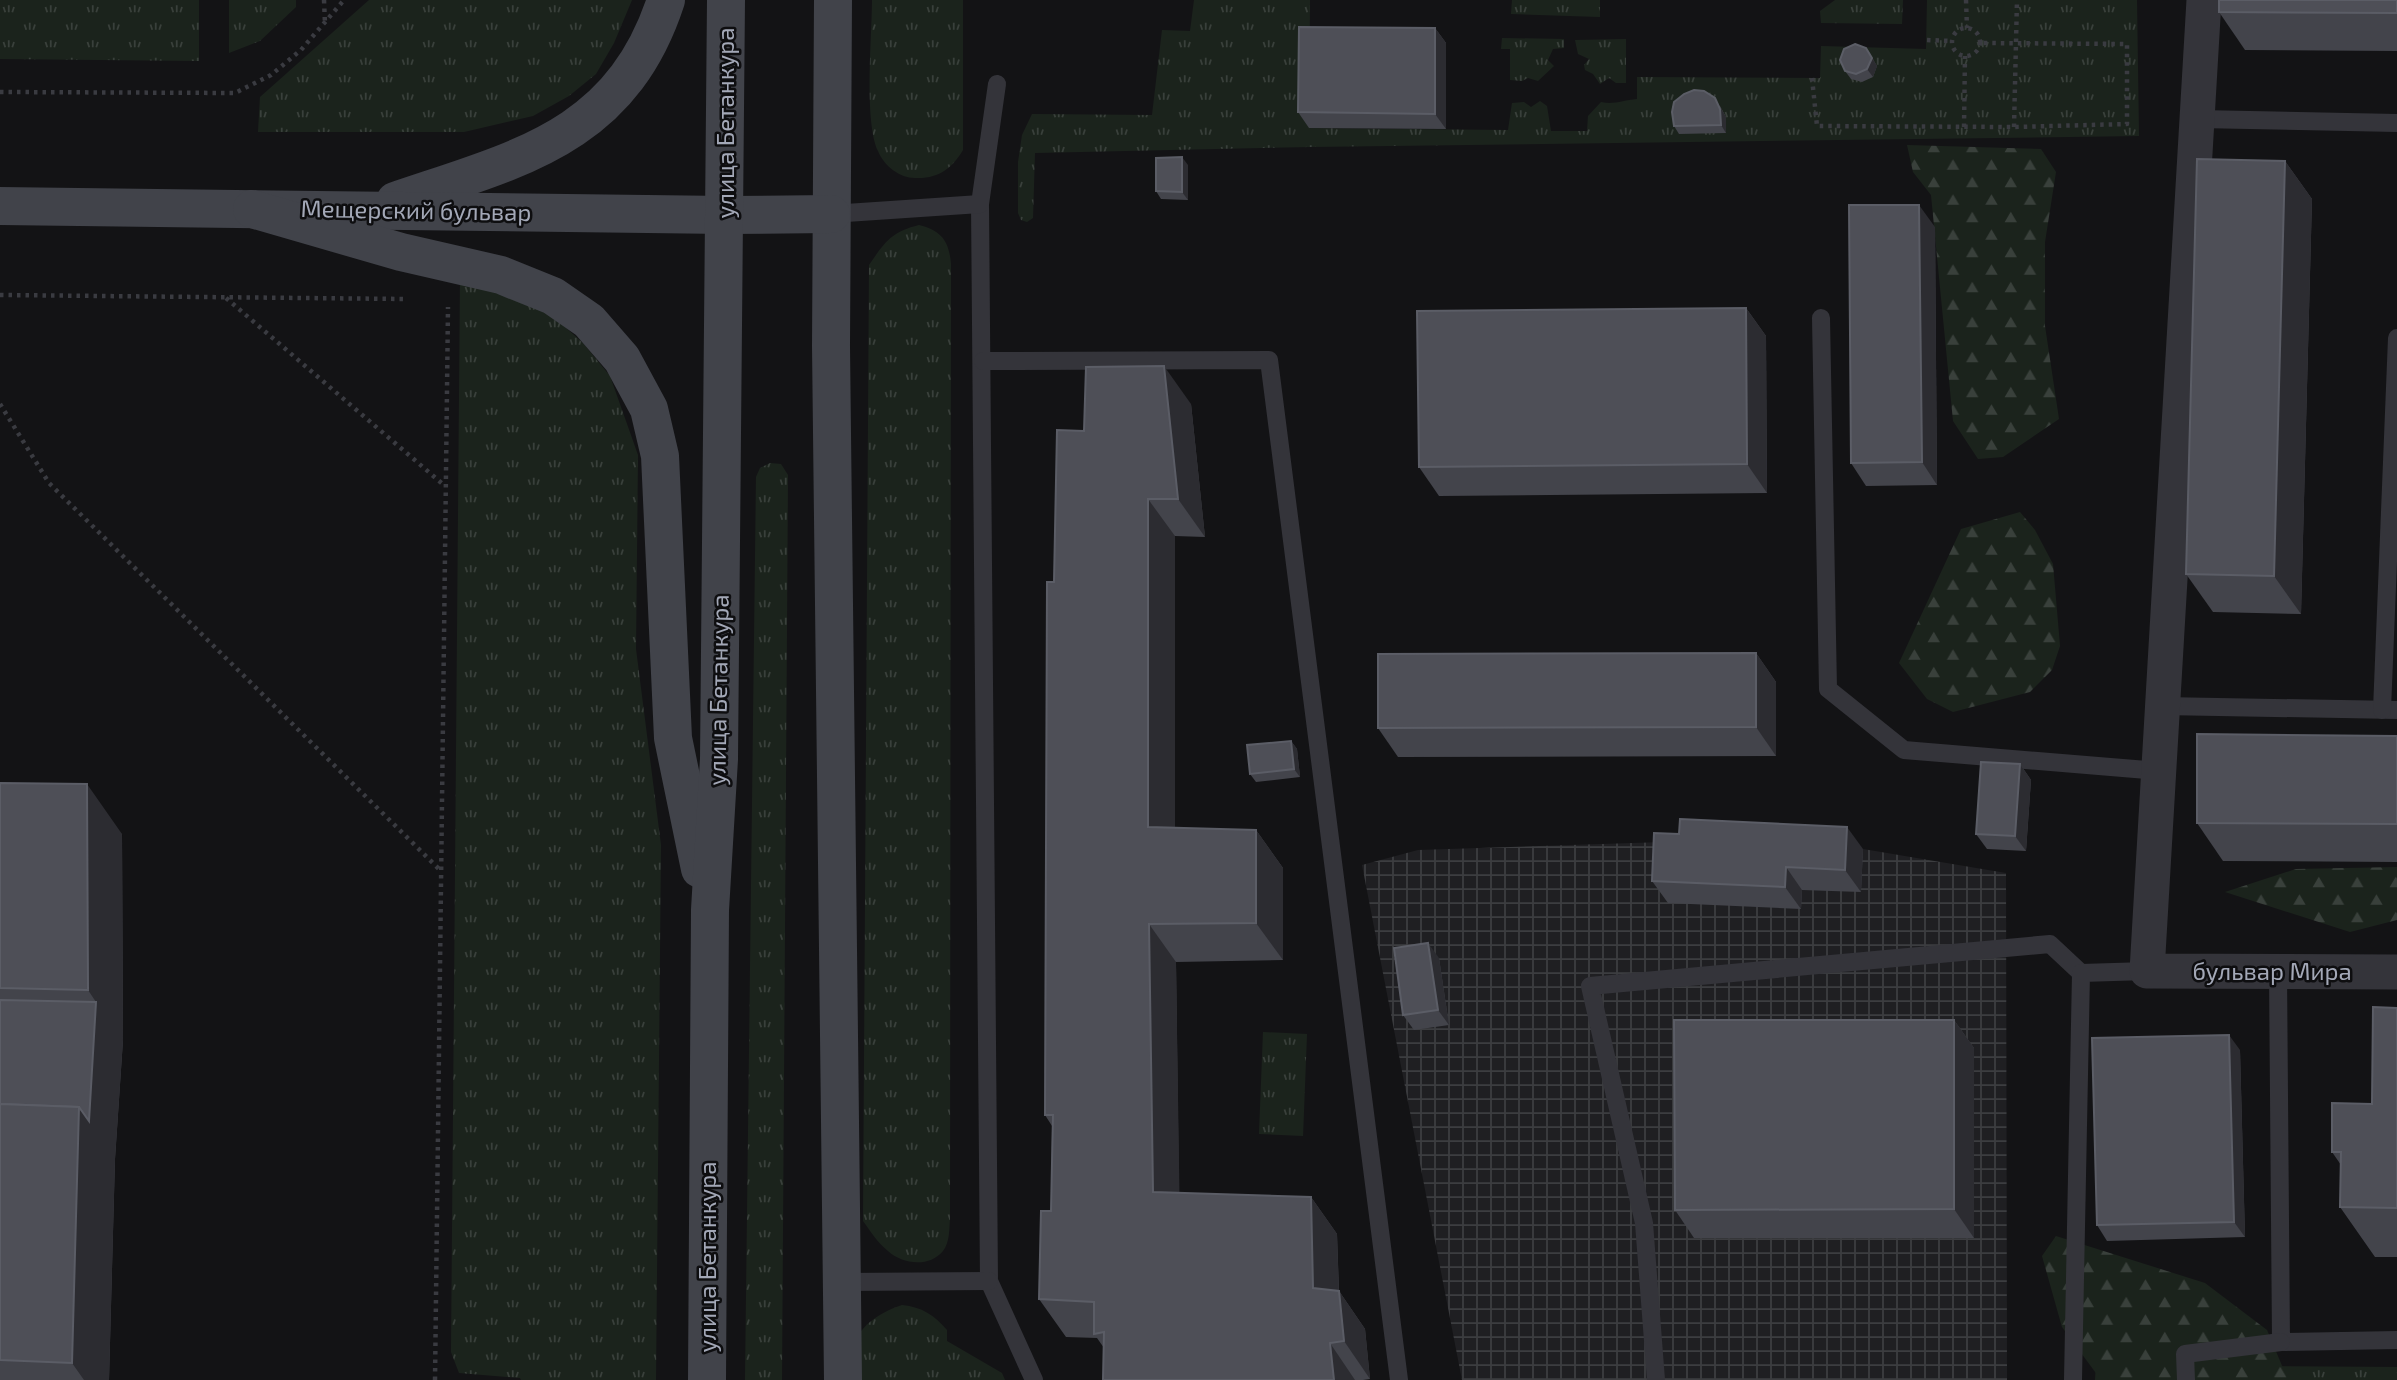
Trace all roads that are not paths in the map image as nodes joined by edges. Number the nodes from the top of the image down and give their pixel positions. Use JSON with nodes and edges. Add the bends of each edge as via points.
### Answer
{"nodes":[{"id":1,"x":666,"y":0,"type":"edge"},
{"id":2,"x":726,"y":0,"type":"edge"},
{"id":3,"x":833,"y":0,"type":"edge"},
{"id":4,"x":2204,"y":0,"type":"edge"},
{"id":5,"x":997,"y":84,"type":"dead end"},
{"id":6,"x":2198,"y":119,"type":"junction"},
{"id":7,"x":2397,"y":123,"type":"edge"},
{"id":8,"x":980,"y":204,"type":"junction"},
{"id":9,"x":0,"y":206,"type":"edge"},
{"id":10,"x":252,"y":209,"type":"junction"},
{"id":11,"x":369,"y":210,"type":"junction"},
{"id":12,"x":831,"y":214,"type":"junction"},
{"id":13,"x":726,"y":215,"type":"junction"},
{"id":14,"x":1821,"y":318,"type":"dead end"},
{"id":15,"x":2397,"y":338,"type":"edge"},
{"id":16,"x":983,"y":361,"type":"junction"},
{"id":17,"x":2162,"y":706,"type":"junction"},
{"id":18,"x":2389,"y":710,"type":"edge"},
{"id":19,"x":2159,"y":771,"type":"junction"},
{"id":20,"x":710,"y":910,"type":"junction"},
{"id":21,"x":2147,"y":971,"type":"junction"},
{"id":22,"x":2278,"y":972,"type":"junction"},
{"id":23,"x":2397,"y":972,"type":"edge"},
{"id":24,"x":2081,"y":973,"type":"junction"},
{"id":25,"x":989,"y":1281,"type":"junction"},
{"id":26,"x":842,"y":1282,"type":"junction"},
{"id":27,"x":2397,"y":1340,"type":"edge"},
{"id":28,"x":2281,"y":1342,"type":"junction"},
{"id":29,"x":707,"y":1380,"type":"edge"},
{"id":30,"x":843,"y":1380,"type":"edge"},
{"id":31,"x":1034,"y":1380,"type":"edge"},
{"id":32,"x":1399,"y":1380,"type":"edge"},
{"id":33,"x":1656,"y":1380,"type":"edge"},
{"id":34,"x":2073,"y":1380,"type":"edge"},
{"id":35,"x":2186,"y":1380,"type":"edge"}],
"edges":[{"from":1,"to":11,"type":"main road","via":[[655,33],[630,74],[601,108],[582,122],[516,159]]},
{"from":2,"to":13,"type":"main road","name":"улица Бетанкура"},
{"from":3,"to":12,"type":"main road"},
{"from":4,"to":6,"type":"street"},
{"from":5,"to":8,"type":"lane"},
{"from":6,"to":7,"type":"lane"},
{"from":6,"to":17,"type":"street"},
{"from":8,"to":12,"type":"lane"},
{"from":8,"to":16,"type":"lane"},
{"from":9,"to":10,"type":"main road","name":"Мещерский бульвар"},
{"from":10,"to":11,"type":"main road","name":"Мещерский бульвар"},
{"from":10,"to":20,"type":"main road","via":[[501,275],[553,296],[589,321],[622,359],[649,409],[660,456],[673,738]]},
{"from":11,"to":13,"type":"main road","name":"Мещерский бульвар"},
{"from":12,"to":13,"type":"main road","name":"Мещерский бульвар"},
{"from":12,"to":26,"type":"main road"},
{"from":13,"to":20,"type":"main road","name":"улица Бетанкура","via":[[719,759]]},
{"from":14,"to":19,"type":"lane","via":[[1828,689],[1904,750]]},
{"from":15,"to":18,"type":"lane"},
{"from":16,"to":25,"type":"lane"},
{"from":16,"to":32,"type":"lane","via":[[1269,360]]},
{"from":17,"to":18,"type":"lane"},
{"from":17,"to":19,"type":"street"},
{"from":19,"to":21,"type":"street"},
{"from":20,"to":29,"type":"main road","name":"улица Бетанкура"},
{"from":21,"to":22,"type":"street","name":"бульвар Мира"},
{"from":21,"to":24,"type":"lane"},
{"from":22,"to":23,"type":"street","name":"бульвар Мира"},
{"from":22,"to":28,"type":"lane"},
{"from":24,"to":33,"type":"lane","via":[[2050,944],[1590,986],[1644,1223]]},
{"from":24,"to":34,"type":"lane"},
{"from":25,"to":26,"type":"lane"},
{"from":25,"to":31,"type":"lane"},
{"from":26,"to":30,"type":"main road"},
{"from":27,"to":28,"type":"lane"},
{"from":28,"to":35,"type":"lane","via":[[2185,1354]]}]}
